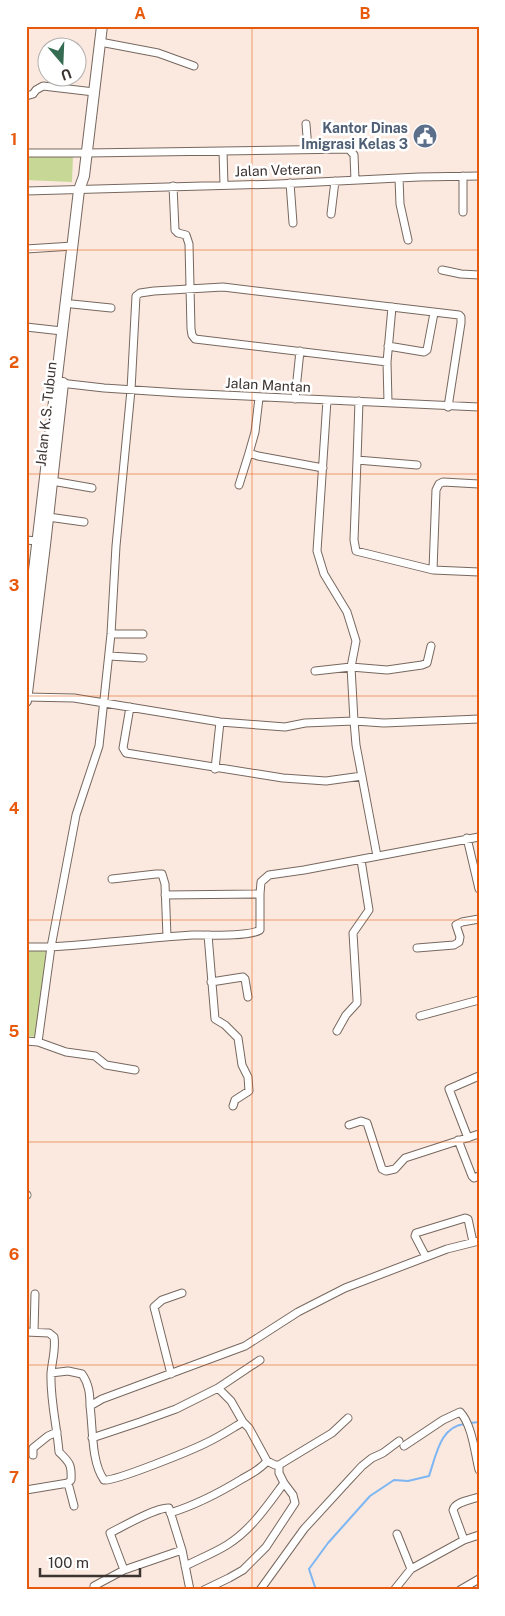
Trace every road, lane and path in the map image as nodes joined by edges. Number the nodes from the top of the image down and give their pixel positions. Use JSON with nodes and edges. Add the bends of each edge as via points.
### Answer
{"nodes":[{"id":1,"x":102,"y":26,"type":"edge"},
{"id":2,"x":99,"y":52,"type":"junction"},
{"id":3,"x":194,"y":66,"type":"dead end"},
{"id":4,"x":94,"y":92,"type":"junction"},
{"id":5,"x":26,"y":96,"type":"edge"},
{"id":6,"x":306,"y":124,"type":"dead end"},
{"id":7,"x":308,"y":150,"type":"junction"},
{"id":8,"x":223,"y":151,"type":"junction"},
{"id":9,"x":26,"y":153,"type":"edge"},
{"id":10,"x":87,"y":153,"type":"junction"},
{"id":11,"x":463,"y":176,"type":"junction"},
{"id":12,"x":479,"y":176,"type":"edge"},
{"id":13,"x":398,"y":178,"type":"junction"},
{"id":14,"x":354,"y":180,"type":"junction"},
{"id":15,"x":335,"y":181,"type":"junction"},
{"id":16,"x":290,"y":183,"type":"junction"},
{"id":17,"x":224,"y":185,"type":"junction"},
{"id":18,"x":173,"y":186,"type":"junction"},
{"id":19,"x":82,"y":190,"type":"junction"},
{"id":20,"x":26,"y":191,"type":"edge"},
{"id":21,"x":463,"y":212,"type":"dead end"},
{"id":22,"x":331,"y":214,"type":"dead end"},
{"id":23,"x":293,"y":223,"type":"dead end"},
{"id":24,"x":408,"y":240,"type":"dead end"},
{"id":25,"x":73,"y":246,"type":"junction"},
{"id":26,"x":26,"y":249,"type":"edge"},
{"id":27,"x":442,"y":270,"type":"dead end"},
{"id":28,"x":479,"y":275,"type":"edge"},
{"id":29,"x":191,"y":288,"type":"junction"},
{"id":30,"x":72,"y":304,"type":"junction"},
{"id":31,"x":392,"y":307,"type":"junction"},
{"id":32,"x":111,"y":308,"type":"dead end"},
{"id":33,"x":434,"y":313,"type":"junction"},
{"id":34,"x":26,"y":327,"type":"edge"},
{"id":35,"x":62,"y":331,"type":"junction"},
{"id":36,"x":388,"y":346,"type":"junction"},
{"id":37,"x":300,"y":351,"type":"junction"},
{"id":38,"x":387,"y":362,"type":"junction"},
{"id":39,"x":59,"y":383,"type":"junction"},
{"id":40,"x":131,"y":390,"type":"junction"},
{"id":41,"x":259,"y":398,"type":"junction"},
{"id":42,"x":295,"y":399,"type":"junction"},
{"id":43,"x":327,"y":400,"type":"junction"},
{"id":44,"x":359,"y":401,"type":"junction"},
{"id":45,"x":388,"y":402,"type":"junction"},
{"id":46,"x":448,"y":407,"type":"junction"},
{"id":47,"x":479,"y":407,"type":"edge"},
{"id":48,"x":249,"y":453,"type":"junction"},
{"id":49,"x":357,"y":460,"type":"junction"},
{"id":50,"x":417,"y":465,"type":"dead end"},
{"id":51,"x":323,"y":468,"type":"junction"},
{"id":52,"x":52,"y":482,"type":"junction"},
{"id":53,"x":479,"y":484,"type":"edge"},
{"id":54,"x":239,"y":486,"type":"dead end"},
{"id":55,"x":92,"y":488,"type":"dead end"},
{"id":56,"x":48,"y":517,"type":"junction"},
{"id":57,"x":84,"y":522,"type":"dead end"},
{"id":58,"x":26,"y":540,"type":"edge"},
{"id":59,"x":37,"y":541,"type":"junction"},
{"id":60,"x":433,"y":570,"type":"junction"},
{"id":61,"x":479,"y":572,"type":"edge"},
{"id":62,"x":29,"y":588,"type":"edge"},
{"id":63,"x":111,"y":634,"type":"junction"},
{"id":64,"x":143,"y":634,"type":"dead end"},
{"id":65,"x":26,"y":638,"type":"edge"},
{"id":66,"x":430,"y":646,"type":"dead end"},
{"id":67,"x":109,"y":656,"type":"junction"},
{"id":68,"x":143,"y":658,"type":"dead end"},
{"id":69,"x":351,"y":667,"type":"junction"},
{"id":70,"x":315,"y":671,"type":"dead end"},
{"id":71,"x":26,"y":698,"type":"edge"},
{"id":72,"x":105,"y":702,"type":"junction"},
{"id":73,"x":130,"y":706,"type":"junction"},
{"id":74,"x":479,"y":719,"type":"edge"},
{"id":75,"x":354,"y":721,"type":"junction"},
{"id":76,"x":220,"y":722,"type":"junction"},
{"id":77,"x":216,"y":768,"type":"junction"},
{"id":78,"x":362,"y":776,"type":"junction"},
{"id":79,"x":479,"y":837,"type":"edge"},
{"id":80,"x":467,"y":838,"type":"junction"},
{"id":81,"x":377,"y":856,"type":"junction"},
{"id":82,"x":361,"y":860,"type":"junction"},
{"id":83,"x":112,"y":879,"type":"dead end"},
{"id":84,"x":479,"y":889,"type":"edge"},
{"id":85,"x":165,"y":894,"type":"junction"},
{"id":86,"x":260,"y":894,"type":"junction"},
{"id":87,"x":479,"y":918,"type":"edge"},
{"id":88,"x":208,"y":934,"type":"junction"},
{"id":89,"x":167,"y":937,"type":"junction"},
{"id":90,"x":26,"y":947,"type":"edge"},
{"id":91,"x":51,"y":947,"type":"junction"},
{"id":92,"x":417,"y":948,"type":"dead end"},
{"id":93,"x":211,"y":982,"type":"junction"},
{"id":94,"x":248,"y":997,"type":"dead end"},
{"id":95,"x":479,"y":1000,"type":"edge"},
{"id":96,"x":420,"y":1016,"type":"dead end"},
{"id":97,"x":337,"y":1031,"type":"dead end"},
{"id":98,"x":26,"y":1041,"type":"edge"},
{"id":99,"x":38,"y":1042,"type":"junction"},
{"id":100,"x":134,"y":1070,"type":"dead end"},
{"id":101,"x":479,"y":1076,"type":"edge"},
{"id":102,"x":233,"y":1106,"type":"dead end"},
{"id":103,"x":349,"y":1126,"type":"dead end"},
{"id":104,"x":479,"y":1134,"type":"edge"},
{"id":105,"x":468,"y":1138,"type":"junction"},
{"id":106,"x":458,"y":1140,"type":"junction"},
{"id":107,"x":479,"y":1176,"type":"edge"},
{"id":108,"x":476,"y":1242,"type":"edge"},
{"id":109,"x":426,"y":1257,"type":"junction"},
{"id":110,"x":182,"y":1293,"type":"dead end"},
{"id":111,"x":35,"y":1294,"type":"dead end"},
{"id":112,"x":26,"y":1332,"type":"edge"},
{"id":113,"x":34,"y":1332,"type":"junction"},
{"id":114,"x":260,"y":1360,"type":"dead end"},
{"id":115,"x":51,"y":1372,"type":"junction"},
{"id":116,"x":172,"y":1374,"type":"junction"},
{"id":117,"x":218,"y":1388,"type":"junction"},
{"id":118,"x":90,"y":1406,"type":"junction"},
{"id":119,"x":348,"y":1418,"type":"dead end"},
{"id":120,"x":243,"y":1422,"type":"junction"},
{"id":121,"x":57,"y":1432,"type":"junction"},
{"id":122,"x":92,"y":1438,"type":"junction"},
{"id":123,"x":33,"y":1455,"type":"dead end"},
{"id":124,"x":267,"y":1461,"type":"junction"},
{"id":125,"x":279,"y":1465,"type":"junction"},
{"id":126,"x":479,"y":1470,"type":"edge"},
{"id":127,"x":68,"y":1483,"type":"junction"},
{"id":128,"x":284,"y":1484,"type":"junction"},
{"id":129,"x":26,"y":1490,"type":"edge"},
{"id":130,"x":479,"y":1497,"type":"edge"},
{"id":131,"x":74,"y":1506,"type":"dead end"},
{"id":132,"x":170,"y":1513,"type":"junction"},
{"id":133,"x":397,"y":1534,"type":"dead end"},
{"id":134,"x":479,"y":1535,"type":"edge"},
{"id":135,"x":464,"y":1540,"type":"junction"},
{"id":136,"x":182,"y":1550,"type":"junction"},
{"id":137,"x":185,"y":1566,"type":"junction"},
{"id":138,"x":411,"y":1569,"type":"junction"},
{"id":139,"x":124,"y":1570,"type":"junction"},
{"id":140,"x":479,"y":1580,"type":"edge"},
{"id":141,"x":94,"y":1586,"type":"dead end"},
{"id":142,"x":464,"y":1589,"type":"edge"},
{"id":143,"x":190,"y":1590,"type":"edge"},
{"id":144,"x":204,"y":1590,"type":"edge"},
{"id":145,"x":260,"y":1590,"type":"edge"},
{"id":146,"x":395,"y":1590,"type":"edge"}],
"edges":[{"from":1,"to":2,"type":"highway"},
{"from":2,"to":3,"type":"street","via":[[158,53]]},
{"from":2,"to":4,"type":"highway"},
{"from":4,"to":5,"type":"street","via":[[43,86]]},
{"from":4,"to":10,"type":"highway"},
{"from":6,"to":7,"type":"street"},
{"from":7,"to":8,"type":"street"},
{"from":7,"to":14,"type":"street","via":[[351,150]]},
{"from":8,"to":10,"type":"street"},
{"from":8,"to":17,"type":"street"},
{"from":9,"to":10,"type":"street"},
{"from":10,"to":19,"type":"highway"},
{"from":11,"to":12,"type":"street","name":"Jalan Veteran"},
{"from":11,"to":13,"type":"street","name":"Jalan Veteran"},
{"from":11,"to":21,"type":"street"},
{"from":13,"to":14,"type":"street","name":"Jalan Veteran"},
{"from":13,"to":24,"type":"street"},
{"from":14,"to":15,"type":"street","name":"Jalan Veteran"},
{"from":15,"to":16,"type":"street","name":"Jalan Veteran"},
{"from":15,"to":22,"type":"street"},
{"from":16,"to":17,"type":"street","name":"Jalan Veteran"},
{"from":16,"to":23,"type":"street"},
{"from":17,"to":18,"type":"street","name":"Jalan Veteran"},
{"from":18,"to":19,"type":"street","name":"Jalan Veteran"},
{"from":18,"to":29,"type":"street","via":[[175,230],[188,238]]},
{"from":19,"to":20,"type":"street","name":"Jalan Veteran"},
{"from":19,"to":25,"type":"highway","name":"Jalan K.S. Tubun"},
{"from":19,"to":30,"type":"highway","name":"Jalan K.S. Tubun"},
{"from":25,"to":26,"type":"street"},
{"from":25,"to":35,"type":"highway","name":"Jalan K.S. Tubun"},
{"from":27,"to":28,"type":"street"},
{"from":29,"to":31,"type":"street","via":[[234,288]]},
{"from":29,"to":37,"type":"street","via":[[191,330],[195,339]]},
{"from":29,"to":40,"type":"street","via":[[136,296]]},
{"from":30,"to":32,"type":"street"},
{"from":30,"to":39,"type":"highway","name":"Jalan K.S. Tubun"},
{"from":31,"to":33,"type":"street"},
{"from":31,"to":36,"type":"street"},
{"from":33,"to":36,"type":"street","via":[[427,350]]},
{"from":33,"to":46,"type":"street","via":[[462,319]]},
{"from":34,"to":35,"type":"street"},
{"from":35,"to":39,"type":"highway","name":"Jalan K.S. Tubun"},
{"from":36,"to":38,"type":"street"},
{"from":37,"to":38,"type":"street"},
{"from":37,"to":42,"type":"street"},
{"from":38,"to":45,"type":"street"},
{"from":39,"to":40,"type":"street","name":"Jalan Mantan"},
{"from":39,"to":52,"type":"highway","name":"Jalan K.S. Tubun"},
{"from":39,"to":59,"type":"highway","name":"Jalan K.S. Tubun"},
{"from":40,"to":41,"type":"street","name":"Jalan Mantan"},
{"from":40,"to":63,"type":"street"},
{"from":41,"to":42,"type":"street","name":"Jalan Mantan"},
{"from":41,"to":48,"type":"street"},
{"from":42,"to":43,"type":"street","name":"Jalan Mantan"},
{"from":43,"to":44,"type":"street","name":"Jalan Mantan"},
{"from":43,"to":51,"type":"street"},
{"from":44,"to":45,"type":"street","name":"Jalan Mantan"},
{"from":44,"to":49,"type":"street"},
{"from":45,"to":46,"type":"street","name":"Jalan Mantan"},
{"from":46,"to":47,"type":"street","name":"Jalan Mantan"},
{"from":48,"to":51,"type":"street"},
{"from":48,"to":54,"type":"street"},
{"from":49,"to":50,"type":"street"},
{"from":49,"to":60,"type":"street","via":[[356,551]]},
{"from":51,"to":69,"type":"street","via":[[317,556],[353,629],[356,641]]},
{"from":52,"to":55,"type":"street"},
{"from":52,"to":56,"type":"highway","name":"Jalan K.S. Tubun"},
{"from":53,"to":60,"type":"street","via":[[439,484],[436,490]]},
{"from":56,"to":57,"type":"street"},
{"from":56,"to":71,"type":"highway","name":"Jalan K.S. Tubun"},
{"from":58,"to":59,"type":"street"},
{"from":59,"to":62,"type":"highway","name":"Jalan K.S. Tubun"},
{"from":60,"to":61,"type":"street"},
{"from":62,"to":65,"type":"highway","name":"Jalan K.S. Tubun"},
{"from":63,"to":64,"type":"street"},
{"from":63,"to":67,"type":"street"},
{"from":66,"to":69,"type":"street","via":[[429,659],[422,665],[387,670]]},
{"from":67,"to":68,"type":"street"},
{"from":67,"to":72,"type":"street"},
{"from":69,"to":70,"type":"street"},
{"from":69,"to":75,"type":"street"},
{"from":71,"to":72,"type":"street"},
{"from":72,"to":73,"type":"street"},
{"from":72,"to":91,"type":"street","via":[[100,746],[76,815]]},
{"from":73,"to":76,"type":"street"},
{"from":73,"to":77,"type":"street","via":[[125,752]]},
{"from":74,"to":75,"type":"street"},
{"from":75,"to":76,"type":"street","via":[[305,722],[285,727]]},
{"from":75,"to":78,"type":"street"},
{"from":76,"to":77,"type":"street"},
{"from":77,"to":78,"type":"street","via":[[315,781]]},
{"from":78,"to":81,"type":"street"},
{"from":79,"to":80,"type":"street"},
{"from":80,"to":81,"type":"street"},
{"from":80,"to":84,"type":"street"},
{"from":81,"to":82,"type":"street"},
{"from":82,"to":86,"type":"street","via":[[269,875],[262,882]]},
{"from":82,"to":97,"type":"street","via":[[369,910],[353,933],[358,999]]},
{"from":83,"to":85,"type":"street","via":[[162,874]]},
{"from":85,"to":86,"type":"street"},
{"from":85,"to":89,"type":"street"},
{"from":86,"to":88,"type":"street","via":[[260,930],[244,934]]},
{"from":87,"to":92,"type":"street","via":[[456,925],[460,937],[454,946]]},
{"from":88,"to":89,"type":"street"},
{"from":88,"to":93,"type":"street"},
{"from":89,"to":91,"type":"street"},
{"from":90,"to":91,"type":"street"},
{"from":91,"to":99,"type":"street"},
{"from":93,"to":94,"type":"street","via":[[243,978]]},
{"from":93,"to":102,"type":"street","via":[[214,1019],[238,1038],[242,1065],[248,1077],[250,1091],[235,1100]]},
{"from":95,"to":96,"type":"street"},
{"from":98,"to":99,"type":"street"},
{"from":99,"to":100,"type":"street","via":[[66,1052],[95,1056],[106,1065]]},
{"from":101,"to":105,"type":"street","via":[[449,1089]]},
{"from":103,"to":106,"type":"street","via":[[362,1121],[367,1123],[386,1172],[395,1169],[405,1158]]},
{"from":104,"to":105,"type":"street"},
{"from":105,"to":106,"type":"street"},
{"from":106,"to":107,"type":"street","via":[[472,1176]]},
{"from":108,"to":109,"type":"street"},
{"from":108,"to":109,"type":"street","via":[[465,1218],[416,1232]]},
{"from":109,"to":116,"type":"street","via":[[322,1299],[245,1346]]},
{"from":110,"to":116,"type":"street","via":[[162,1300],[154,1307]]},
{"from":111,"to":113,"type":"street"},
{"from":112,"to":113,"type":"street"},
{"from":113,"to":115,"type":"street","via":[[49,1333],[54,1337]]},
{"from":114,"to":117,"type":"street"},
{"from":115,"to":118,"type":"street","via":[[82,1374],[88,1384]]},
{"from":115,"to":121,"type":"street"},
{"from":116,"to":118,"type":"street"},
{"from":117,"to":120,"type":"street","via":[[231,1400]]},
{"from":117,"to":122,"type":"street","via":[[176,1408]]},
{"from":118,"to":122,"type":"street"},
{"from":119,"to":125,"type":"street","via":[[332,1433]]},
{"from":120,"to":122,"type":"street","via":[[203,1445],[107,1481],[99,1471]]},
{"from":120,"to":124,"type":"street"},
{"from":121,"to":123,"type":"street","via":[[33,1448]]},
{"from":121,"to":127,"type":"street","via":[[59,1452],[66,1457],[70,1467],[72,1480]]},
{"from":124,"to":125,"type":"street"},
{"from":124,"to":132,"type":"street","via":[[261,1468],[218,1493]]},
{"from":125,"to":128,"type":"street"},
{"from":126,"to":145,"type":"street","via":[[469,1429],[462,1414],[456,1413],[372,1458],[304,1529]]},
{"from":127,"to":129,"type":"street"},
{"from":127,"to":131,"type":"street"},
{"from":128,"to":137,"type":"street","via":[[243,1533]]},
{"from":128,"to":144,"type":"street","via":[[295,1503],[266,1547],[243,1570]]},
{"from":130,"to":135,"type":"street","via":[[454,1507]]},
{"from":132,"to":136,"type":"street"},
{"from":132,"to":139,"type":"street","via":[[169,1508],[165,1508],[110,1533]]},
{"from":133,"to":138,"type":"street"},
{"from":134,"to":135,"type":"street"},
{"from":135,"to":138,"type":"street"},
{"from":136,"to":137,"type":"street"},
{"from":136,"to":139,"type":"street"},
{"from":137,"to":143,"type":"street"},
{"from":138,"to":146,"type":"street"},
{"from":139,"to":141,"type":"street"},
{"from":140,"to":142,"type":"street"}]}
